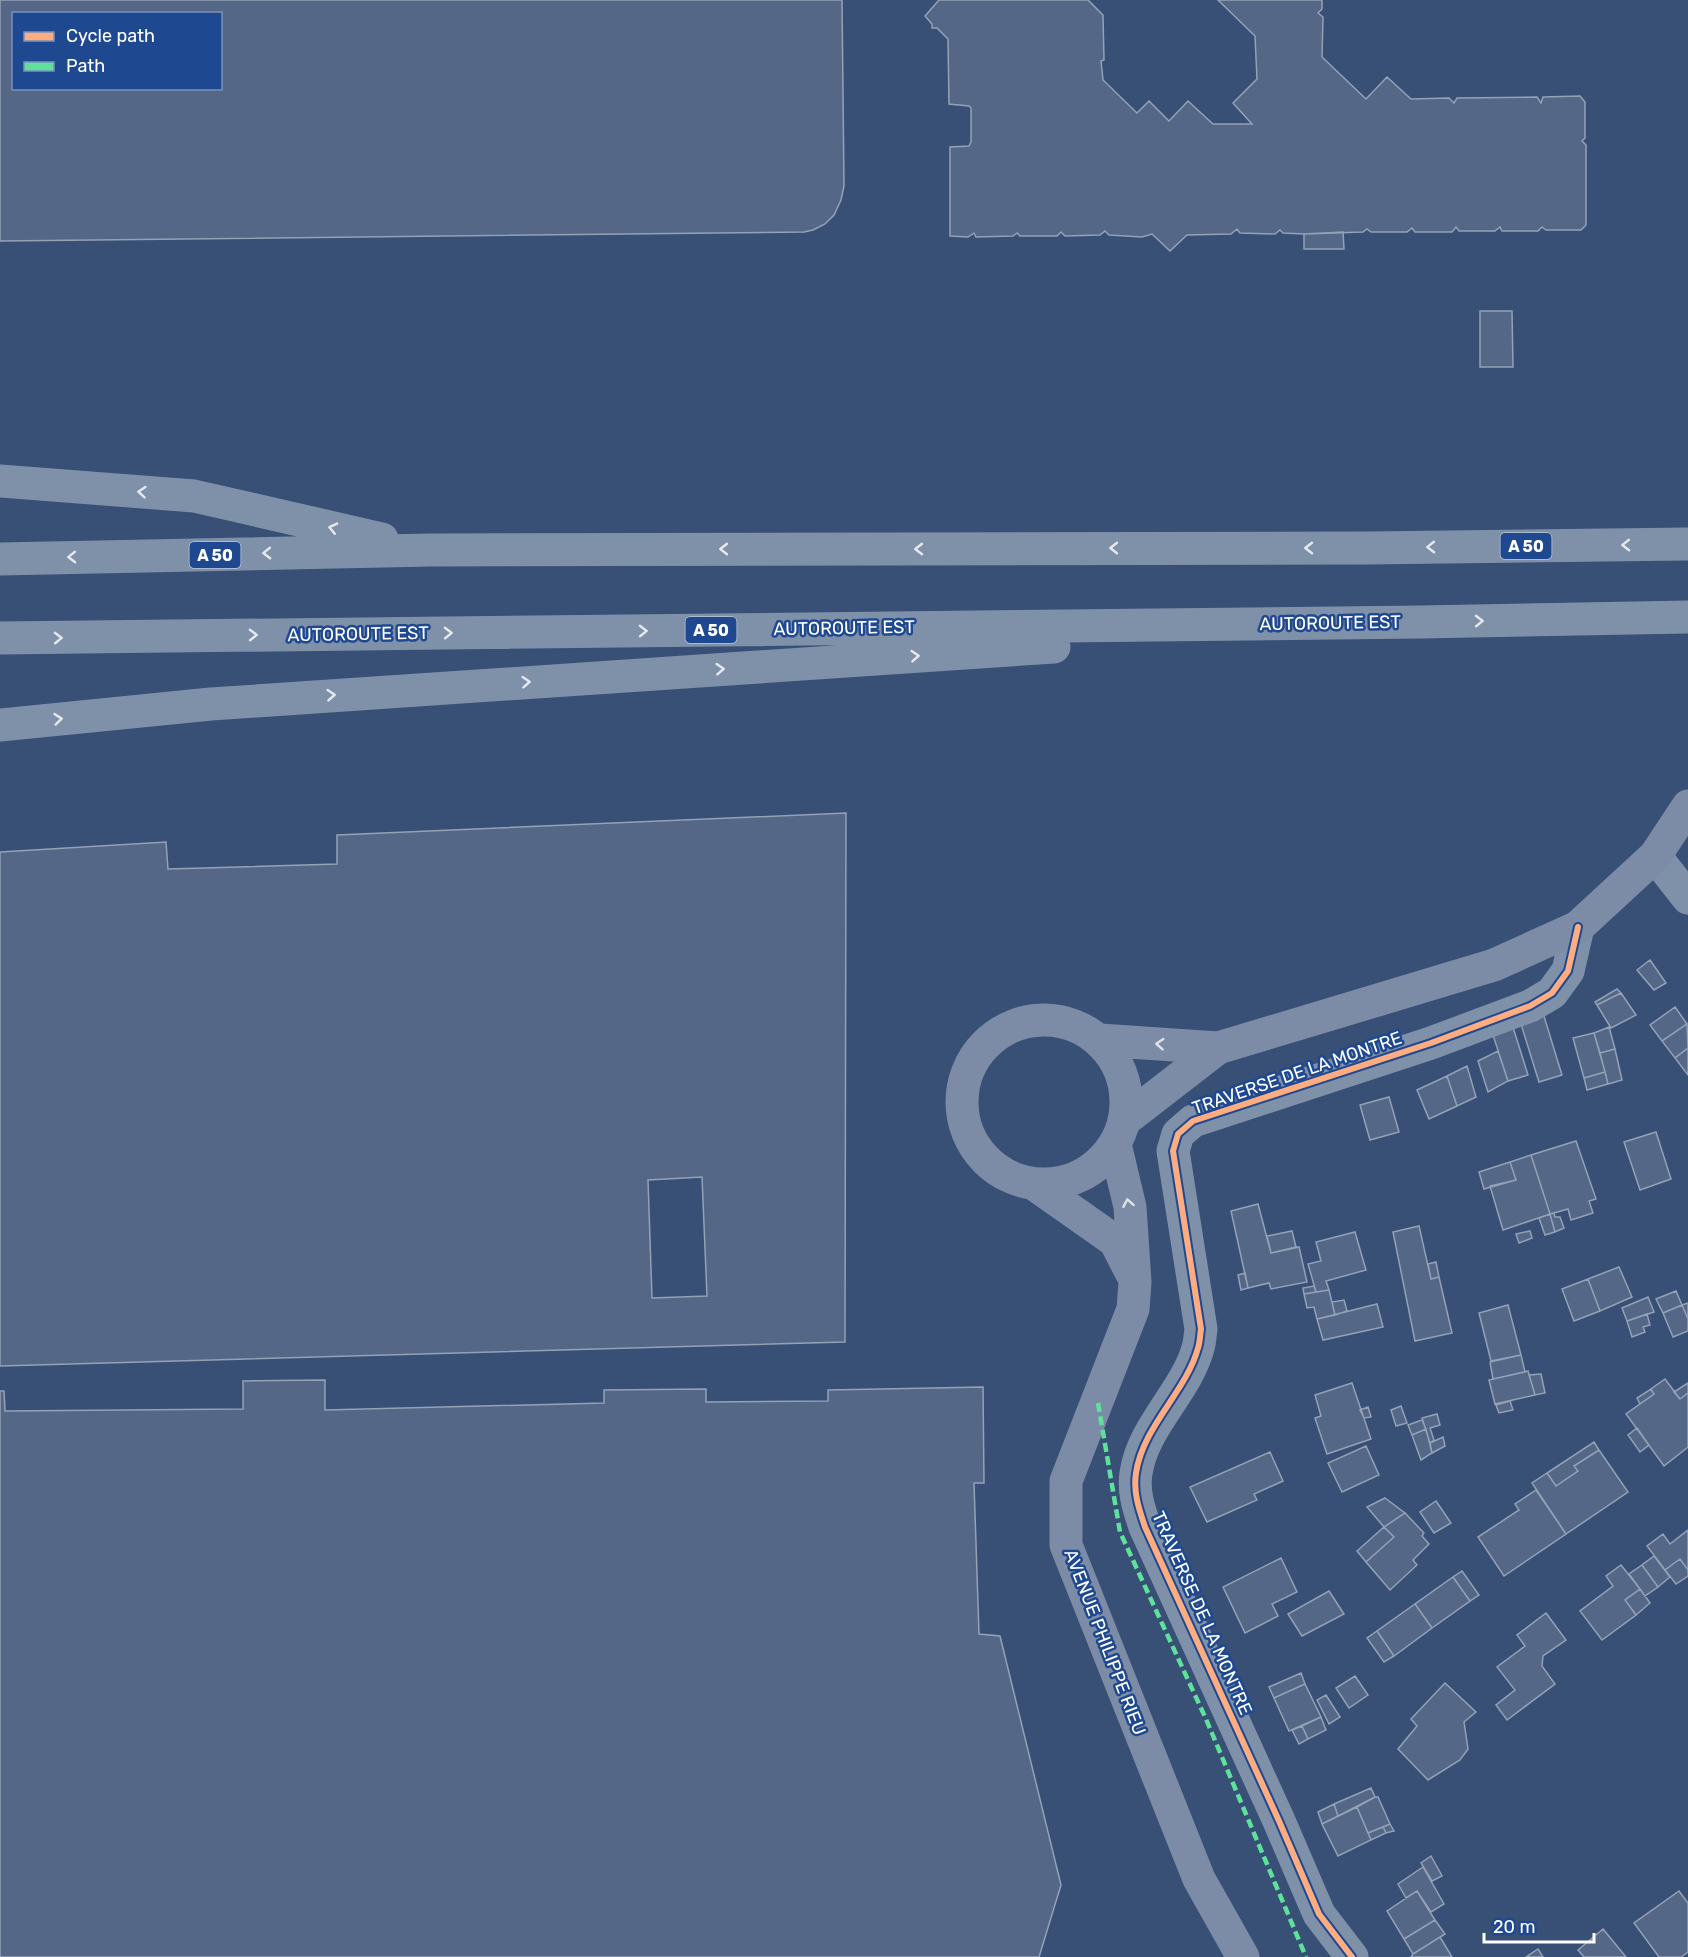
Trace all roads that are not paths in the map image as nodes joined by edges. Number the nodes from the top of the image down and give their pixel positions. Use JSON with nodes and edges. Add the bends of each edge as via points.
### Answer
{"nodes":[{"id":1,"x":0,"y":481,"type":"edge"},
{"id":2,"x":1686,"y":544,"type":"edge"},
{"id":3,"x":431,"y":550,"type":"junction"},
{"id":4,"x":0,"y":559,"type":"edge"},
{"id":5,"x":1687,"y":617,"type":"edge"},
{"id":6,"x":1421,"y":622,"type":"junction"},
{"id":7,"x":0,"y":638,"type":"edge"},
{"id":8,"x":0,"y":725,"type":"edge"},
{"id":9,"x":1688,"y":806,"type":"edge"},
{"id":10,"x":1655,"y":856,"type":"junction"},
{"id":11,"x":1688,"y":898,"type":"edge"},
{"id":12,"x":1578,"y":927,"type":"junction"},
{"id":13,"x":1100,"y":1040,"type":"junction"},
{"id":14,"x":1218,"y":1048,"type":"junction"},
{"id":15,"x":1120,"y":1132,"type":"junction"},
{"id":16,"x":1034,"y":1184,"type":"junction"},
{"id":17,"x":1136,"y":1282,"type":"junction"},
{"id":18,"x":1243,"y":1957,"type":"edge"},
{"id":19,"x":1352,"y":1957,"type":"edge"}],
"edges":[{"from":3,"to":1,"type":"main road","one_way":true,"via":[[194,496]]},
{"from":2,"to":3,"type":"main road","number":"A 50","one_way":true},
{"from":3,"to":4,"type":"main road","number":"A 50","one_way":true},
{"from":6,"to":5,"type":"main road","name":"AUTOROUTE EST","number":"A 50","one_way":true},
{"from":7,"to":6,"type":"main road","name":"AUTOROUTE EST","number":"A 50","one_way":true},
{"from":8,"to":6,"type":"main road","one_way":true,"via":[[273,699]]},
{"from":9,"to":10,"type":"street"},
{"from":10,"to":11,"type":"main road"},
{"from":10,"to":12,"type":"street"},
{"from":12,"to":14,"type":"street","via":[[1494,965]]},
{"from":12,"to":19,"type":"main road","name":"TRAVERSE DE LA MONTRE","via":[[1568,971],[1552,993],[1530,1006],[1421,1047],[1193,1121],[1178,1134],[1173,1151],[1201,1329],[1189,1369],[1143,1448],[1136,1473],[1136,1498],[1145,1527],[1319,1914]]},
{"from":14,"to":13,"type":"street","one_way":true},
{"from":13,"to":15,"type":"street","via":[[1118,1063],[1127,1091]]},
{"from":13,"to":16,"type":"street","via":[[1076,1025],[1048,1019],[1021,1023],[995,1035],[976,1055],[964,1081],[962,1109],[969,1136],[985,1159],[1007,1176]]},
{"from":14,"to":15,"type":"street"},
{"from":15,"to":16,"type":"street","via":[[1100,1163],[1081,1176],[1058,1183]]},
{"from":17,"to":15,"type":"street","name":"AVENUE PHILIPPE RIEU","one_way":true},
{"from":16,"to":17,"type":"street","via":[[1115,1241]]},
{"from":17,"to":18,"type":"street","name":"AVENUE PHILIPPE RIEU","via":[[1133,1309],[1066,1481],[1066,1545],[1199,1879]]}]}
